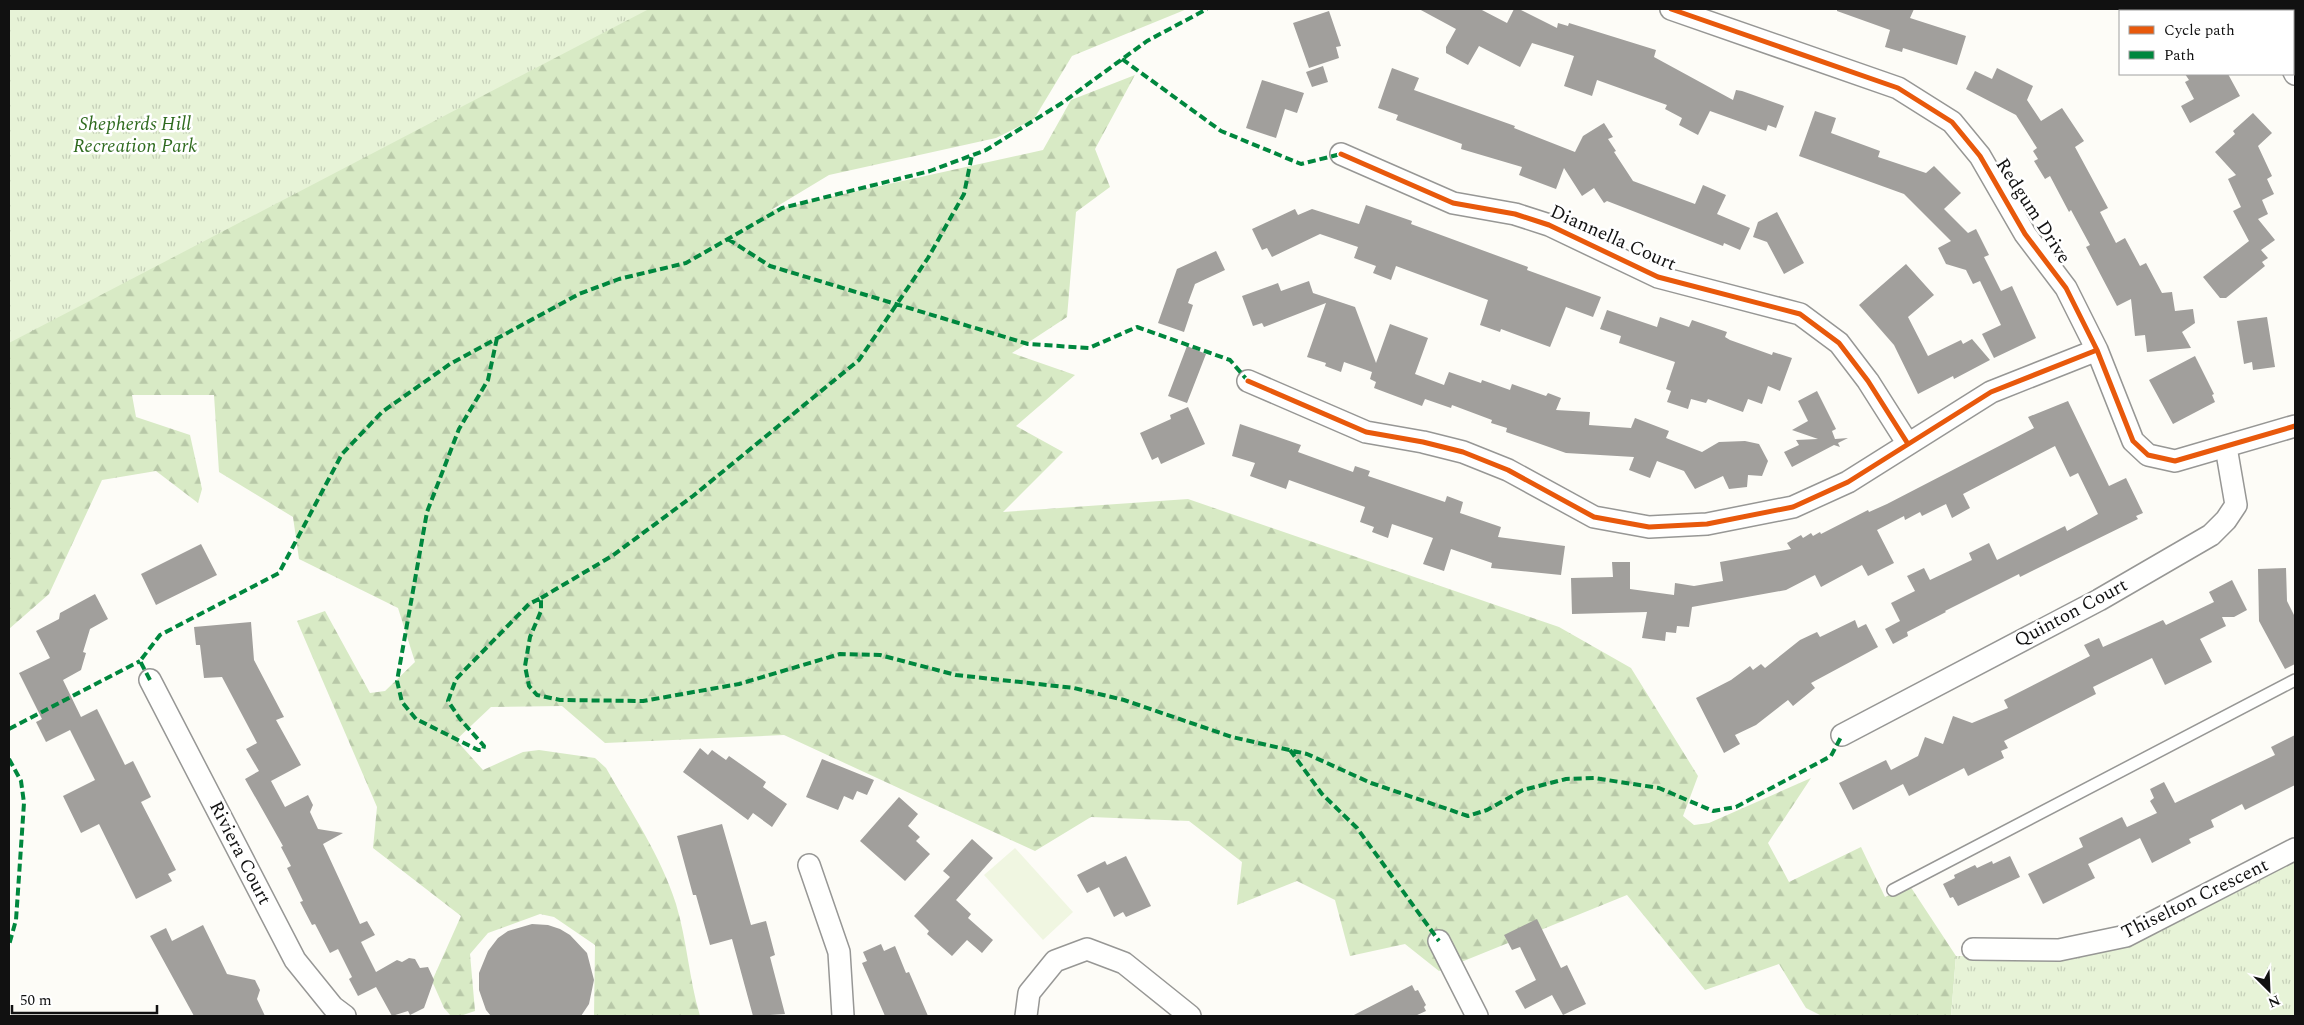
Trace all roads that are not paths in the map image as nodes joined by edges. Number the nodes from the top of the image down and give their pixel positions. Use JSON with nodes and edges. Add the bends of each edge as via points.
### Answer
{"nodes":[{"id":1,"x":1671,"y":9,"type":"edge"},
{"id":2,"x":1341,"y":154,"type":"dead end"},
{"id":3,"x":2097,"y":350,"type":"junction"},
{"id":4,"x":1248,"y":381,"type":"dead end"},
{"id":5,"x":2295,"y":426,"type":"edge"},
{"id":6,"x":1908,"y":444,"type":"junction"},
{"id":7,"x":2226,"y":447,"type":"junction"},
{"id":8,"x":150,"y":680,"type":"dead end"},
{"id":9,"x":2295,"y":680,"type":"edge"},
{"id":10,"x":1842,"y":735,"type":"dead end"},
{"id":11,"x":2295,"y":849,"type":"edge"},
{"id":12,"x":809,"y":865,"type":"dead end"},
{"id":13,"x":1893,"y":890,"type":"dead end"},
{"id":14,"x":1438,"y":941,"type":"dead end"},
{"id":15,"x":1973,"y":949,"type":"dead end"},
{"id":16,"x":345,"y":1016,"type":"edge"},
{"id":17,"x":844,"y":1016,"type":"edge"},
{"id":18,"x":1026,"y":1016,"type":"edge"},
{"id":19,"x":1190,"y":1016,"type":"edge"},
{"id":20,"x":1478,"y":1016,"type":"edge"}],
"edges":[{"from":1,"to":3,"type":"street","name":"Redgum Drive","via":[[1898,88],[1952,122],[1980,156],[2025,234],[2066,288]]},
{"from":2,"to":6,"type":"street","name":"Diannella Court","via":[[1453,204],[1516,214],[1549,225],[1658,277],[1800,314],[1839,343],[1868,381]]},
{"from":3,"to":6,"type":"street","via":[[1991,392]]},
{"from":3,"to":7,"type":"street","name":"Redgum Drive","via":[[2133,441],[2148,455],[2175,461]]},
{"from":4,"to":6,"type":"street","via":[[1366,432],[1463,452],[1508,470],[1594,517],[1649,527],[1707,524],[1793,507],[1848,482]]},
{"from":5,"to":7,"type":"street","name":"Redgum Drive"},
{"from":7,"to":10,"type":"street","name":"Quinton Court","via":[[2236,505],[2211,535],[2099,600]]},
{"from":8,"to":16,"type":"street","name":"Riviera Court","via":[[296,960],[333,1007]]},
{"from":9,"to":13,"type":"lane"},
{"from":11,"to":15,"type":"street","name":"Thiselton Crescent","via":[[2126,936],[2059,950]]},
{"from":12,"to":17,"type":"street","via":[[839,952]]},
{"from":14,"to":20,"type":"street"},
{"from":18,"to":19,"type":"street","via":[[1029,993],[1055,961],[1088,949],[1124,963]]}]}
